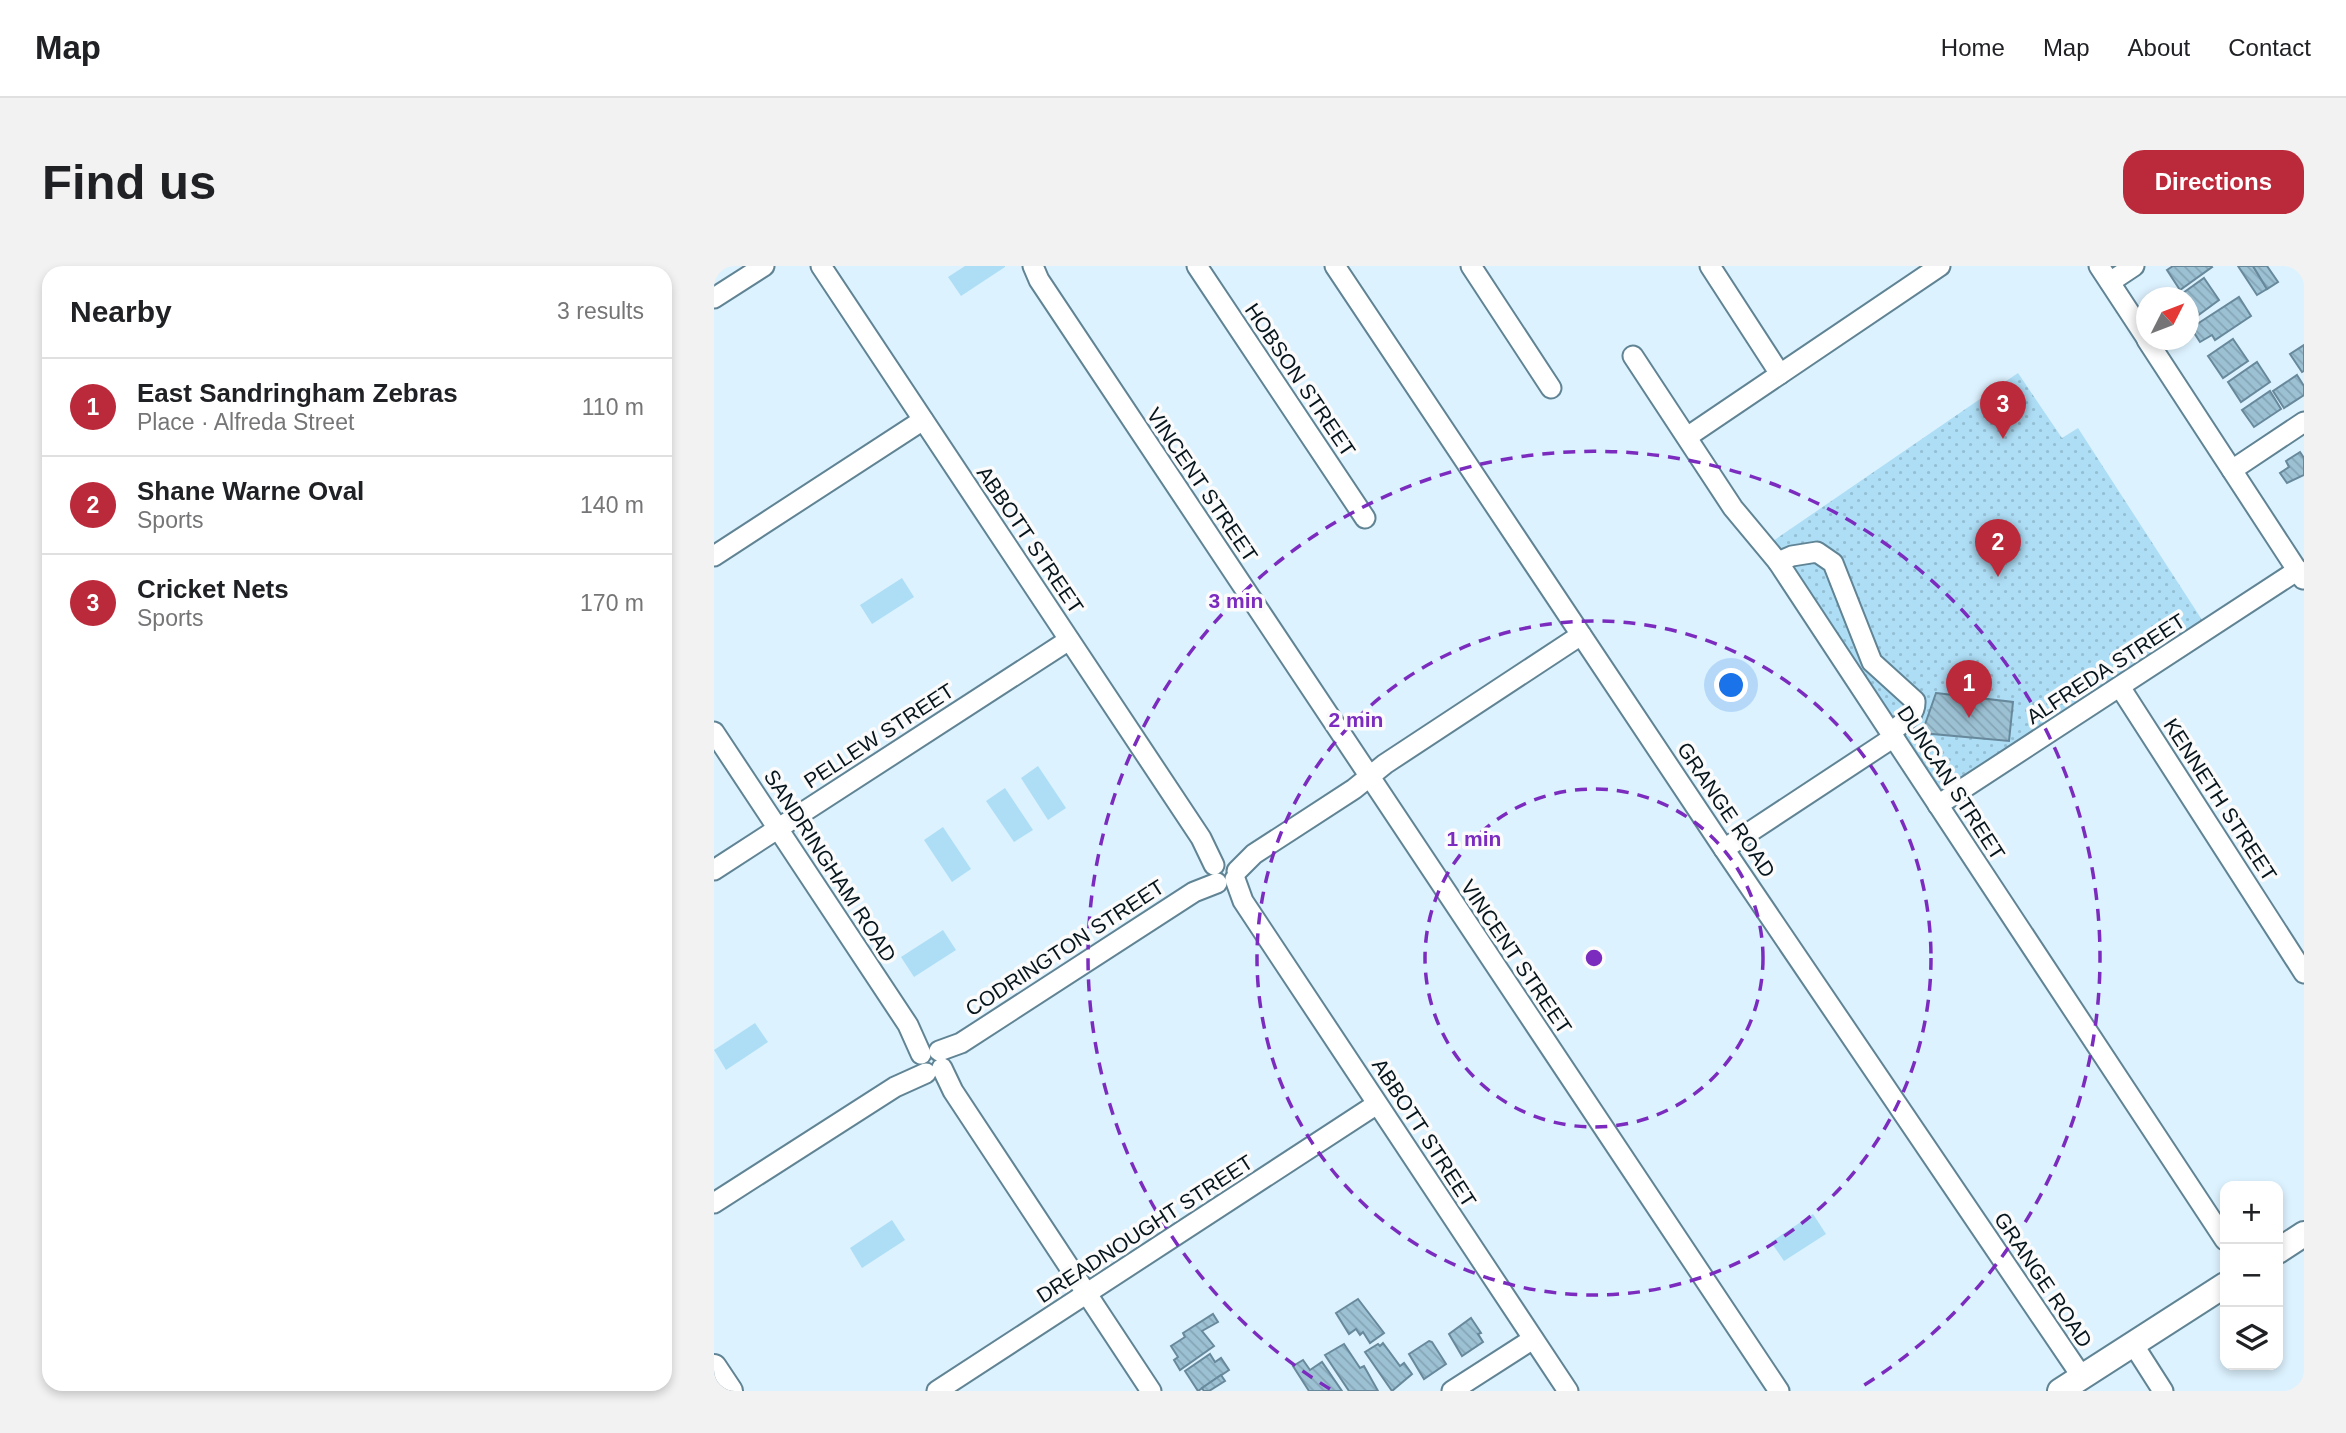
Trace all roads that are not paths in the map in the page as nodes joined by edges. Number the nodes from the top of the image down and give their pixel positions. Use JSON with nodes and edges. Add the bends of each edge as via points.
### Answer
{"nodes":[{"id":1,"x":764,"y":266,"type":"edge"},
{"id":2,"x":821,"y":266,"type":"edge"},
{"id":3,"x":1033,"y":266,"type":"edge"},
{"id":4,"x":1197,"y":266,"type":"edge"},
{"id":5,"x":1335,"y":266,"type":"edge"},
{"id":6,"x":1471,"y":266,"type":"edge"},
{"id":7,"x":1710,"y":266,"type":"edge"},
{"id":8,"x":1940,"y":266,"type":"edge"},
{"id":9,"x":2134,"y":266,"type":"edge"},
{"id":10,"x":2105,"y":274,"type":"edge"},
{"id":11,"x":714,"y":299,"type":"edge"},
{"id":12,"x":2136,"y":322,"type":"edge"},
{"id":13,"x":2154,"y":350,"type":"edge"},
{"id":14,"x":1633,"y":356,"type":"dead end"},
{"id":15,"x":1780,"y":374,"type":"junction"},
{"id":16,"x":1551,"y":388,"type":"dead end"},
{"id":17,"x":923,"y":420,"type":"junction"},
{"id":18,"x":2304,"y":422,"type":"edge"},
{"id":19,"x":1687,"y":437,"type":"junction"},
{"id":20,"x":2232,"y":470,"type":"junction"},
{"id":21,"x":1365,"y":519,"type":"dead end"},
{"id":22,"x":714,"y":556,"type":"edge"},
{"id":23,"x":1778,"y":562,"type":"junction"},
{"id":24,"x":2301,"y":575,"type":"edge"},
{"id":25,"x":1581,"y":635,"type":"junction"},
{"id":26,"x":1069,"y":640,"type":"junction"},
{"id":27,"x":2120,"y":687,"type":"junction"},
{"id":28,"x":714,"y":732,"type":"edge"},
{"id":29,"x":1892,"y":734,"type":"junction"},
{"id":30,"x":1369,"y":777,"type":"junction"},
{"id":31,"x":1938,"y":805,"type":"junction"},
{"id":32,"x":778,"y":828,"type":"junction"},
{"id":33,"x":1724,"y":849,"type":"junction"},
{"id":34,"x":714,"y":870,"type":"edge"},
{"id":35,"x":1224,"y":872,"type":"junction"},
{"id":36,"x":2304,"y":973,"type":"edge"},
{"id":37,"x":932,"y":1062,"type":"junction"},
{"id":38,"x":1377,"y":1104,"type":"junction"},
{"id":39,"x":714,"y":1203,"type":"edge"},
{"id":40,"x":2220,"y":1232,"type":"edge"},
{"id":41,"x":2304,"y":1234,"type":"edge"},
{"id":42,"x":2283,"y":1248,"type":"edge"},
{"id":43,"x":2220,"y":1288,"type":"edge"},
{"id":44,"x":1087,"y":1294,"type":"junction"},
{"id":45,"x":1533,"y":1339,"type":"junction"},
{"id":46,"x":2133,"y":1344,"type":"junction"},
{"id":47,"x":714,"y":1367,"type":"edge"},
{"id":48,"x":2082,"y":1377,"type":"junction"},
{"id":49,"x":730,"y":1391,"type":"edge"},
{"id":50,"x":937,"y":1391,"type":"edge"},
{"id":51,"x":1151,"y":1391,"type":"edge"},
{"id":52,"x":1452,"y":1391,"type":"edge"},
{"id":53,"x":1568,"y":1391,"type":"edge"},
{"id":54,"x":1779,"y":1391,"type":"edge"},
{"id":55,"x":2060,"y":1391,"type":"edge"},
{"id":56,"x":2163,"y":1391,"type":"edge"}],
"edges":[{"from":1,"to":11,"type":"street"},
{"from":2,"to":17,"type":"street","name":"ABBOTT STREET"},
{"from":3,"to":30,"type":"street","name":"VINCENT STREET"},
{"from":4,"to":21,"type":"street","name":"HOBSON STREET"},
{"from":5,"to":25,"type":"street","name":"GRANGE ROAD"},
{"from":6,"to":16,"type":"street"},
{"from":7,"to":15,"type":"street"},
{"from":8,"to":15,"type":"street"},
{"from":9,"to":10,"type":"street"},
{"from":10,"to":12,"type":"street"},
{"from":13,"to":20,"type":"street"},
{"from":14,"to":19,"type":"street","name":"DUNCAN STREET"},
{"from":15,"to":19,"type":"street"},
{"from":17,"to":22,"type":"street"},
{"from":17,"to":26,"type":"street","name":"ABBOTT STREET"},
{"from":18,"to":20,"type":"street"},
{"from":19,"to":23,"type":"street","name":"DUNCAN STREET","via":[[1733,508]]},
{"from":20,"to":24,"type":"street"},
{"from":23,"to":29,"type":"street","name":"DUNCAN STREET"},
{"from":23,"to":29,"type":"street","via":[[1817,552],[1833,563],[1872,662],[1914,701],[1910,717]]},
{"from":24,"to":27,"type":"street","name":"ALFREDA STREET"},
{"from":25,"to":30,"type":"street","name":"CODRINGTON STREET"},
{"from":25,"to":33,"type":"street","name":"GRANGE ROAD"},
{"from":26,"to":32,"type":"street","name":"PELLEW STREET"},
{"from":26,"to":35,"type":"street","name":"ABBOTT STREET"},
{"from":27,"to":31,"type":"street","name":"ALFREDA STREET"},
{"from":27,"to":36,"type":"street","name":"KENNETH STREET"},
{"from":28,"to":32,"type":"street","name":"SANDRINGHAM ROAD"},
{"from":29,"to":31,"type":"street","name":"DUNCAN STREET"},
{"from":29,"to":33,"type":"street"},
{"from":30,"to":35,"type":"street","name":"CODRINGTON STREET"},
{"from":30,"to":54,"type":"street","name":"VINCENT STREET"},
{"from":31,"to":40,"type":"street","name":"DUNCAN STREET"},
{"from":32,"to":34,"type":"street","name":"PELLEW STREET"},
{"from":32,"to":37,"type":"street","name":"SANDRINGHAM ROAD"},
{"from":33,"to":48,"type":"street","name":"GRANGE ROAD"},
{"from":35,"to":37,"type":"street","name":"CODRINGTON STREET"},
{"from":35,"to":38,"type":"street","name":"ABBOTT STREET"},
{"from":37,"to":39,"type":"street","name":"CODRINGTON STREET"},
{"from":37,"to":44,"type":"street","name":"SANDRINGHAM ROAD"},
{"from":38,"to":44,"type":"street","name":"DREADNOUGHT STREET"},
{"from":38,"to":45,"type":"street","name":"ABBOTT STREET"},
{"from":41,"to":42,"type":"main road"},
{"from":43,"to":46,"type":"main road"},
{"from":44,"to":50,"type":"street","name":"DREADNOUGHT STREET"},
{"from":44,"to":51,"type":"street","name":"SANDRINGHAM ROAD"},
{"from":45,"to":52,"type":"street"},
{"from":45,"to":53,"type":"street","name":"ABBOTT STREET"},
{"from":46,"to":48,"type":"main road"},
{"from":46,"to":56,"type":"street"},
{"from":47,"to":49,"type":"main road"},
{"from":48,"to":55,"type":"main road"}]}
